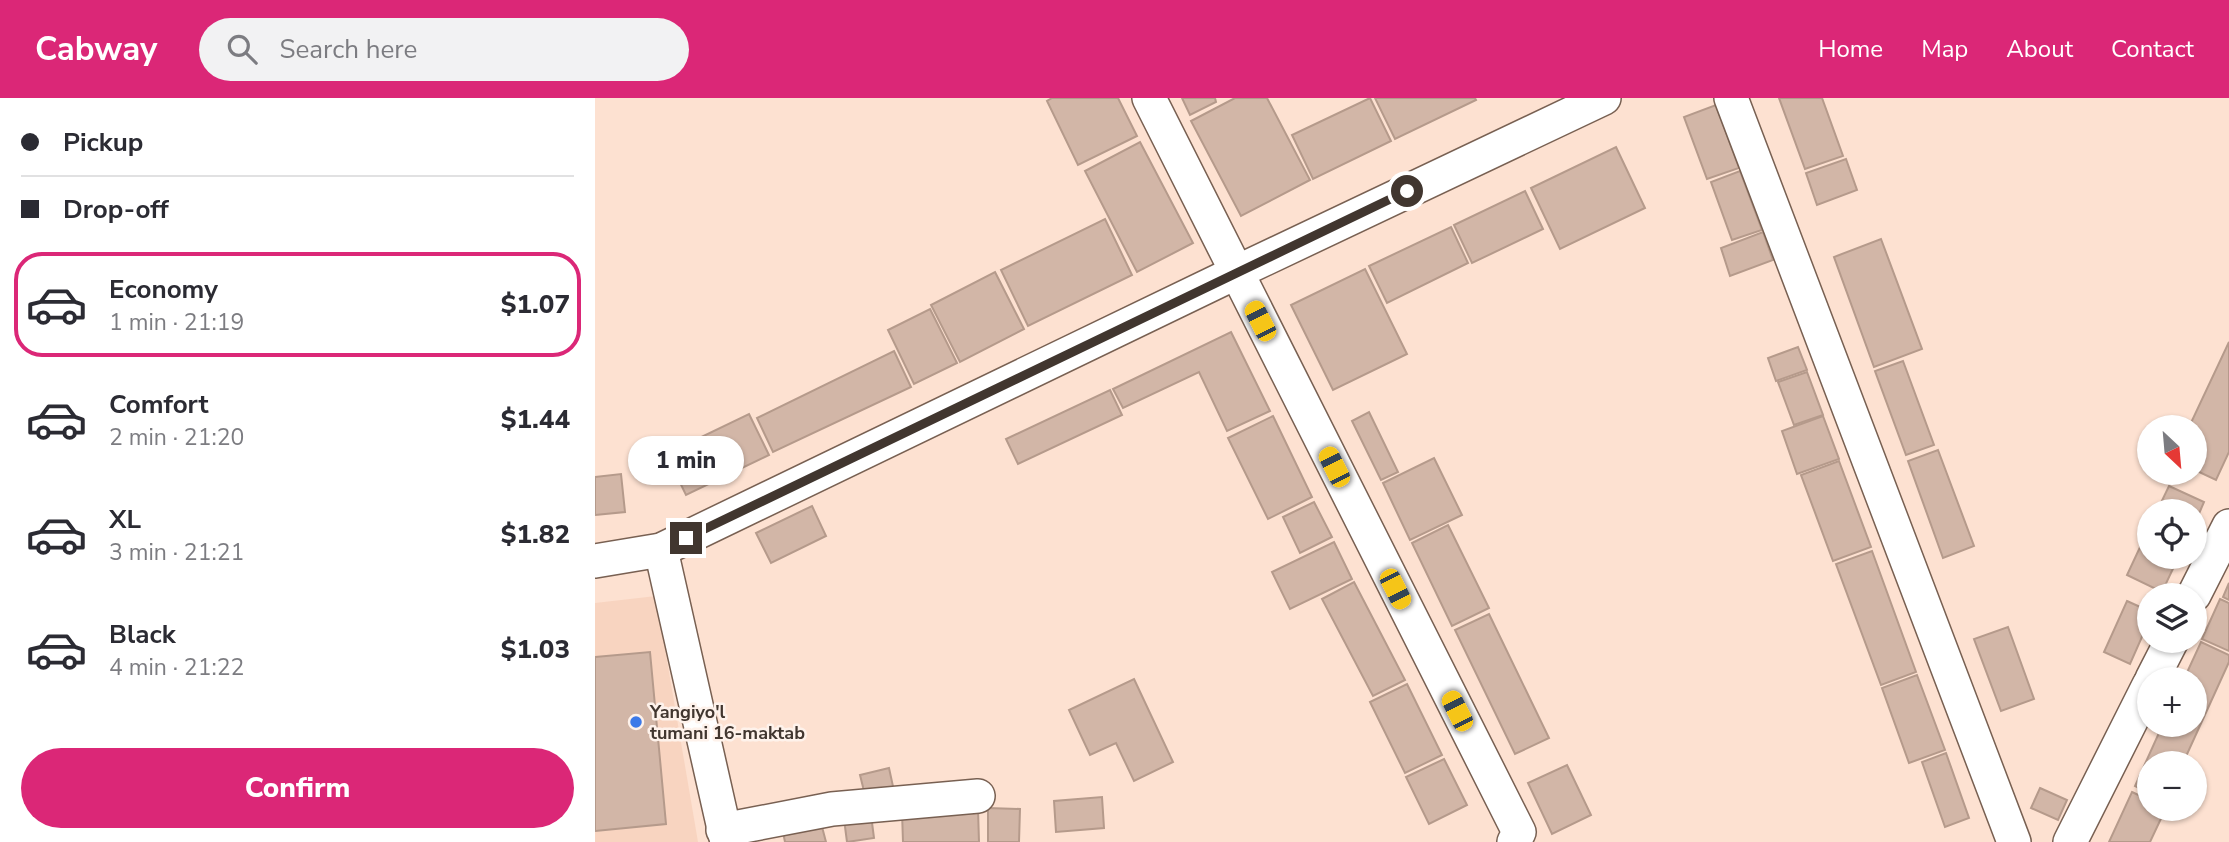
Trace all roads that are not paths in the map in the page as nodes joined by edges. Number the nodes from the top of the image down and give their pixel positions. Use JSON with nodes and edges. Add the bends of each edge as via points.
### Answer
{"nodes":[{"id":1,"x":1149,"y":98,"type":"edge"},
{"id":2,"x":1604,"y":98,"type":"edge"},
{"id":3,"x":1731,"y":98,"type":"edge"},
{"id":4,"x":1235,"y":273,"type":"junction"},
{"id":5,"x":2229,"y":526,"type":"edge"},
{"id":6,"x":661,"y":551,"type":"junction"},
{"id":7,"x":595,"y":561,"type":"edge"},
{"id":8,"x":2200,"y":583,"type":"edge"},
{"id":9,"x":2137,"y":709,"type":"edge"},
{"id":10,"x":978,"y":796,"type":"dead end"},
{"id":11,"x":725,"y":836,"type":"edge"},
{"id":12,"x":1514,"y":842,"type":"edge"},
{"id":13,"x":2014,"y":842,"type":"edge"},
{"id":14,"x":2070,"y":842,"type":"edge"}],
"edges":[{"from":1,"to":4,"type":"street"},
{"from":2,"to":4,"type":"street"},
{"from":3,"to":13,"type":"street"},
{"from":4,"to":6,"type":"street"},
{"from":4,"to":12,"type":"street","via":[[1519,832]]},
{"from":5,"to":8,"type":"street"},
{"from":6,"to":7,"type":"street"},
{"from":6,"to":11,"type":"street"},
{"from":9,"to":14,"type":"street"},
{"from":10,"to":11,"type":"street","via":[[832,808]]}]}
